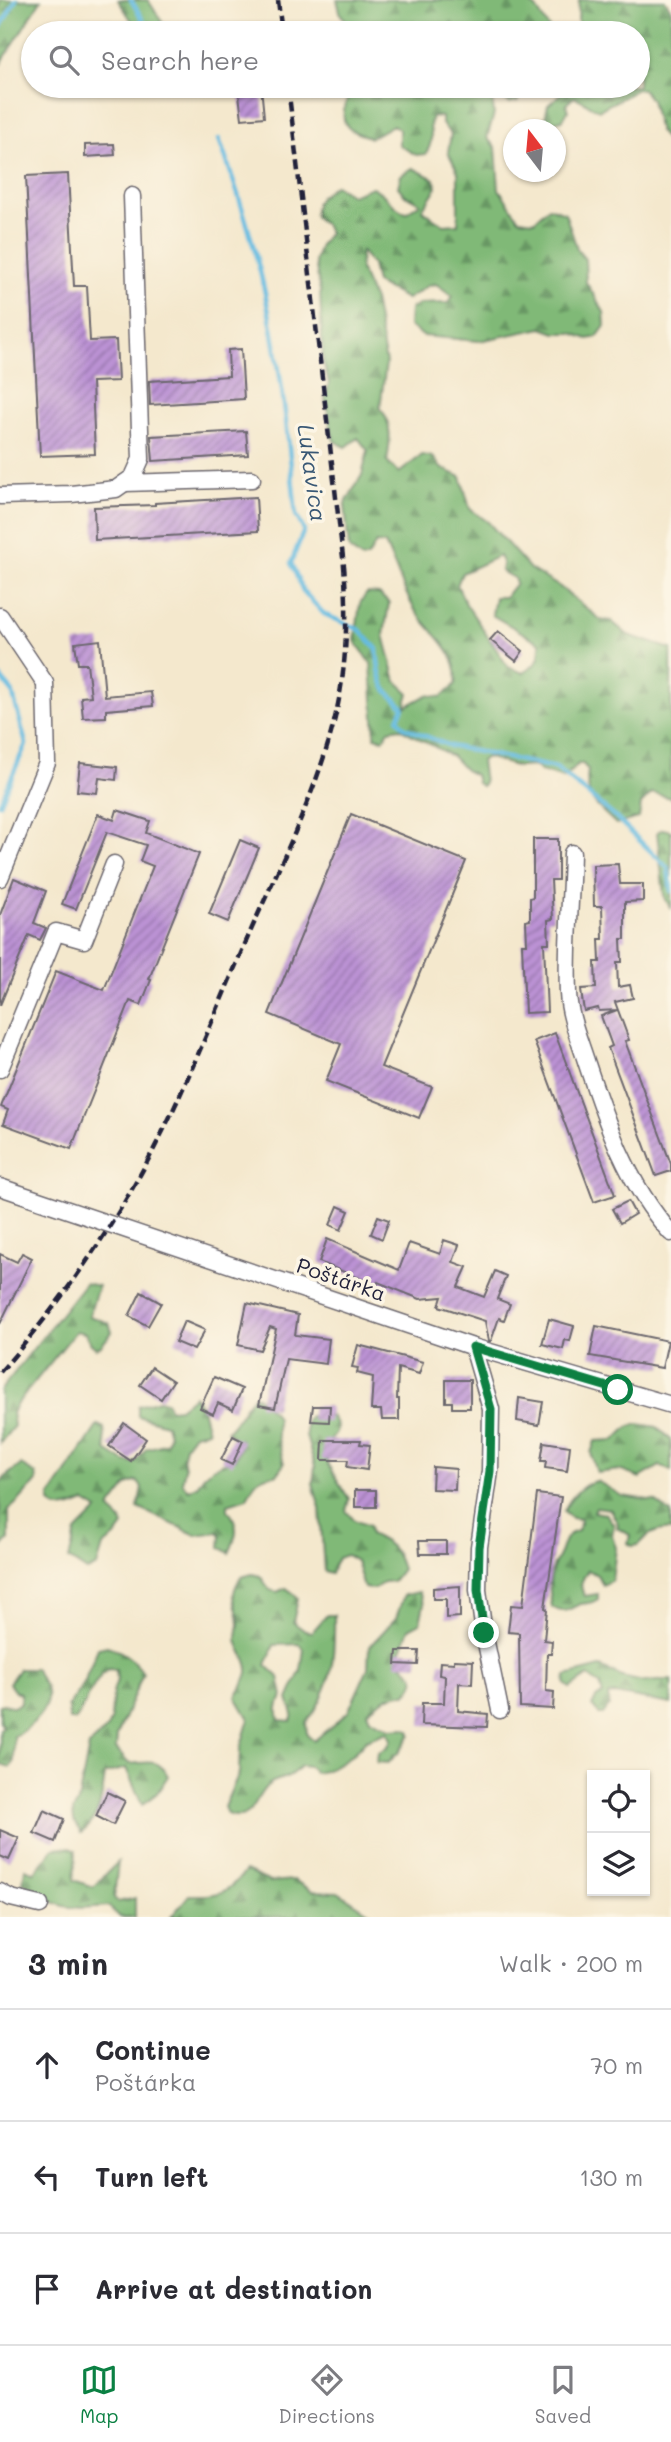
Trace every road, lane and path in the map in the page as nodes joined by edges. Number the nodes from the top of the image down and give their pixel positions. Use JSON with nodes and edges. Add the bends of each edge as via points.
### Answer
{"nodes":[{"id":1,"x":132,"y":196,"type":"dead end"},
{"id":2,"x":252,"y":479,"type":"dead end"},
{"id":3,"x":125,"y":483,"type":"junction"},
{"id":4,"x":0,"y":496,"type":"edge"},
{"id":5,"x":0,"y":616,"type":"edge"},
{"id":6,"x":572,"y":853,"type":"dead end"},
{"id":7,"x":114,"y":864,"type":"dead end"},
{"id":8,"x":0,"y":878,"type":"edge"},
{"id":9,"x":0,"y":1069,"type":"edge"},
{"id":10,"x":0,"y":1187,"type":"edge"},
{"id":11,"x":671,"y":1233,"type":"edge"},
{"id":12,"x":473,"y":1347,"type":"junction"},
{"id":13,"x":671,"y":1405,"type":"edge"},
{"id":14,"x":500,"y":1710,"type":"dead end"},
{"id":15,"x":0,"y":1892,"type":"edge"},
{"id":16,"x":40,"y":1905,"type":"dead end"}],
"edges":[{"from":1,"to":3,"type":"street","via":[[141,459]]},
{"from":2,"to":3,"type":"street"},
{"from":3,"to":4,"type":"street","via":[[116,489],[71,494]]},
{"from":5,"to":8,"type":"street","via":[[46,683],[47,763]]},
{"from":6,"to":11,"type":"street","via":[[568,995],[573,1021],[620,1154],[637,1189]]},
{"from":7,"to":9,"type":"street","via":[[84,940],[56,932]]},
{"from":10,"to":12,"type":"street","name":"Poštárka"},
{"from":12,"to":13,"type":"street","name":"Poštárka"},
{"from":12,"to":14,"type":"street","via":[[491,1409],[478,1590]]},
{"from":15,"to":16,"type":"street"}]}
